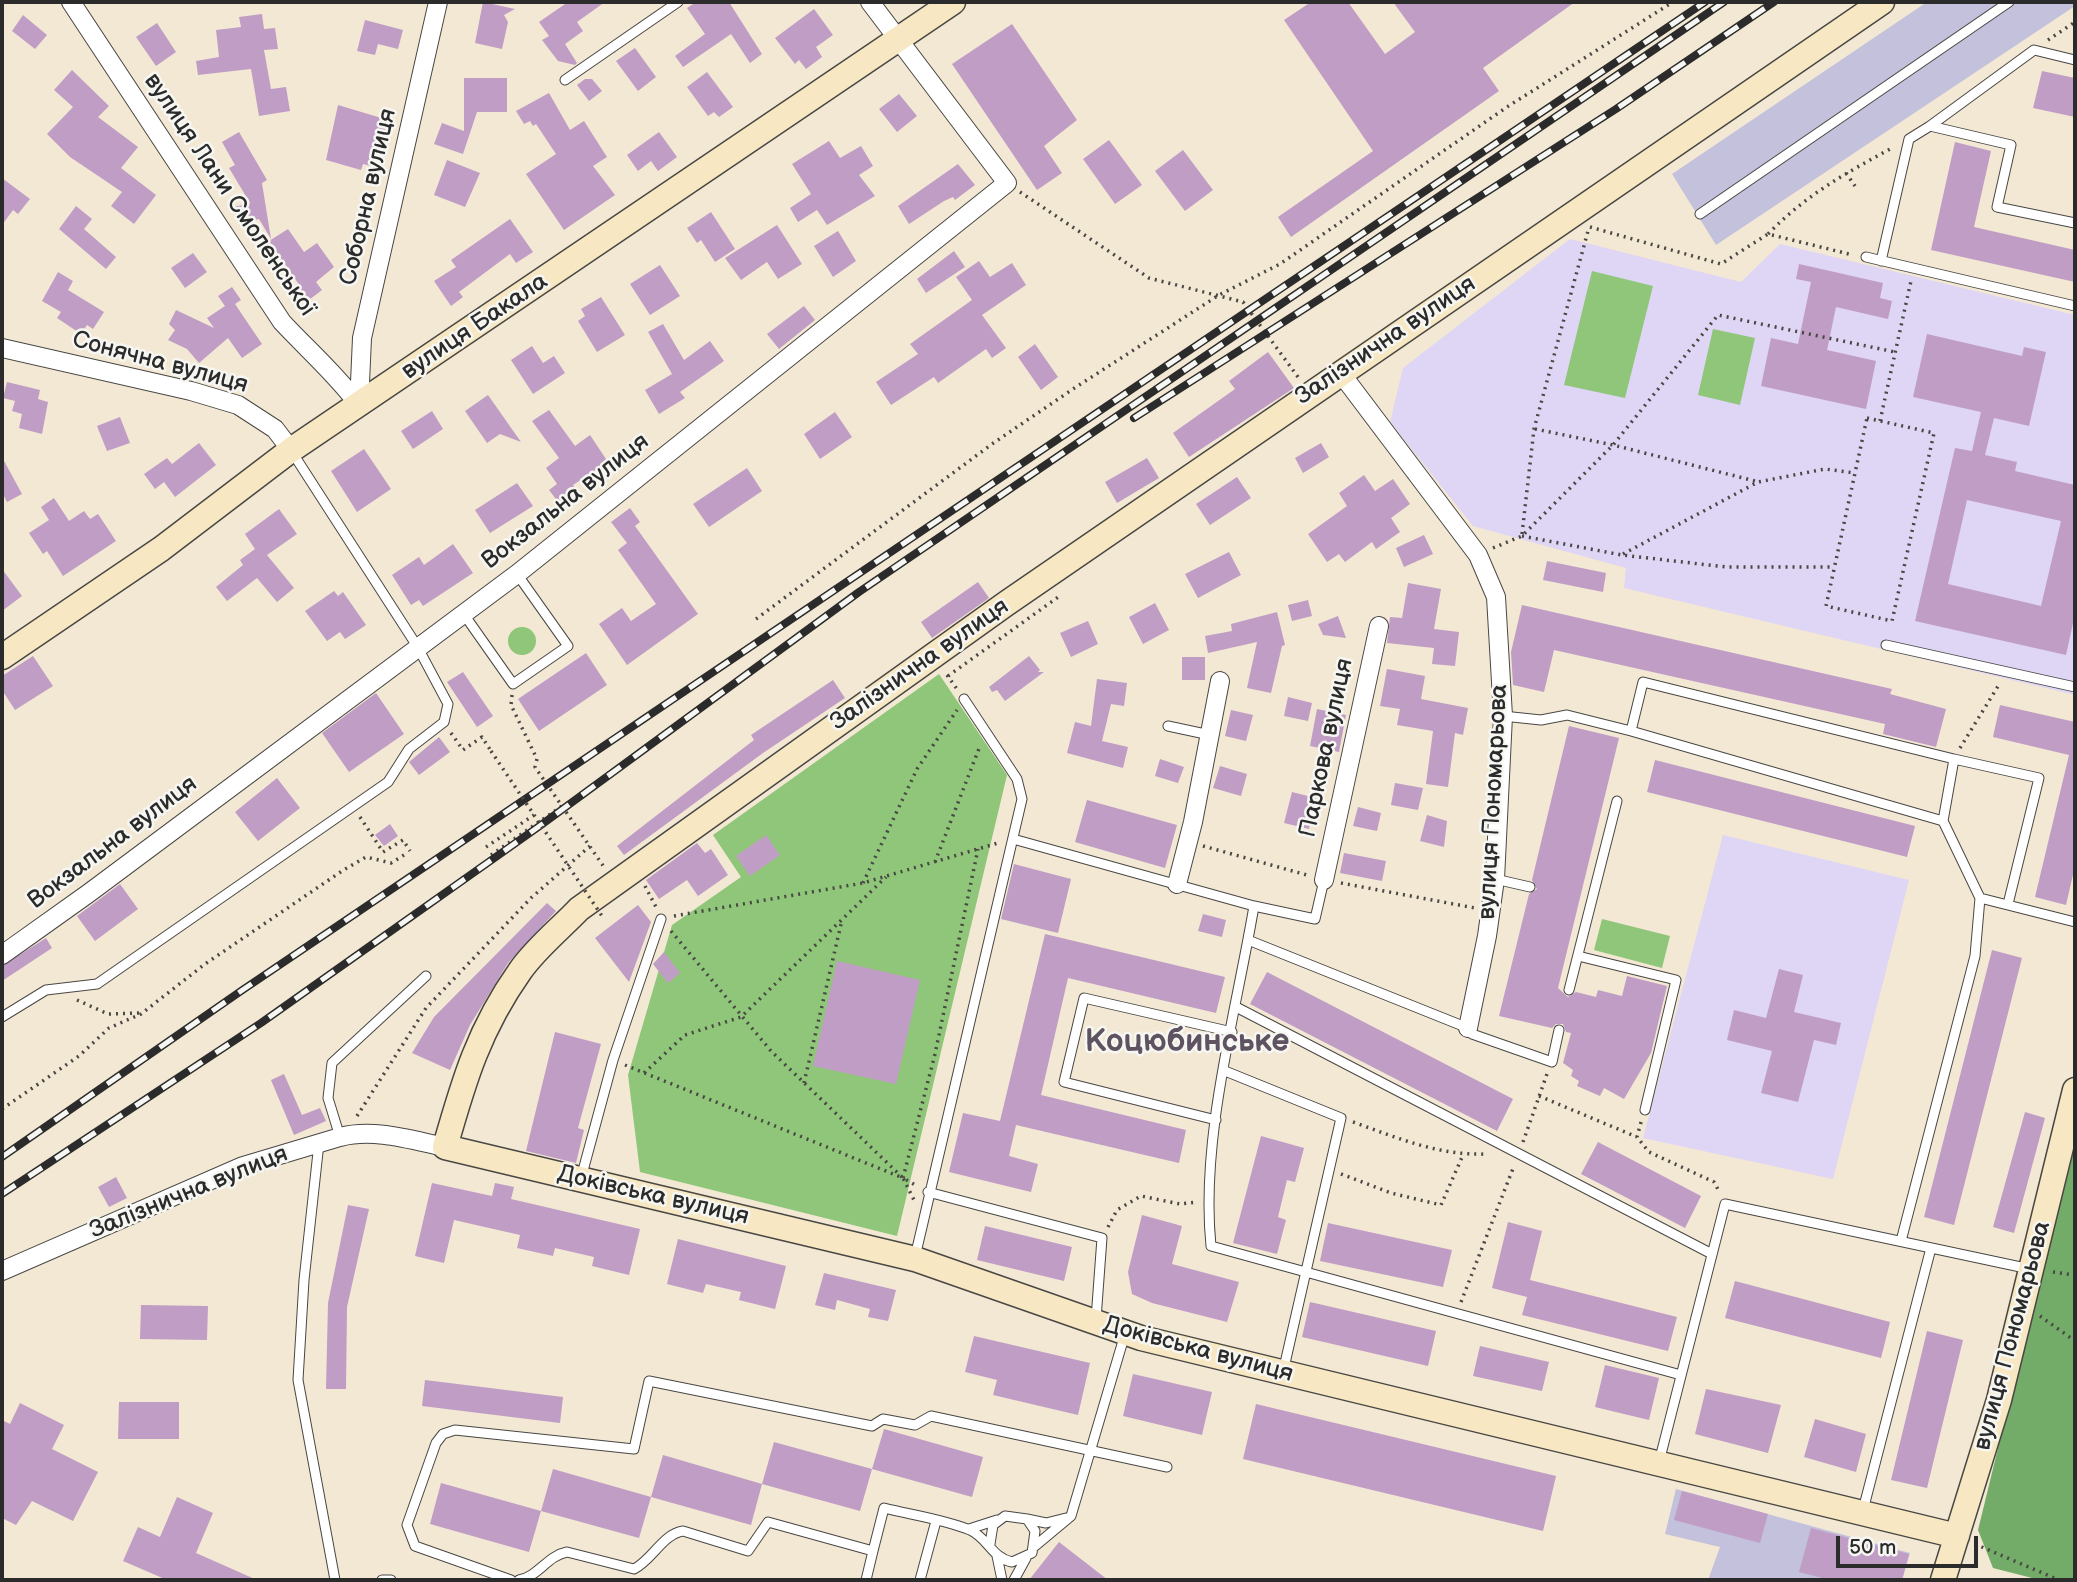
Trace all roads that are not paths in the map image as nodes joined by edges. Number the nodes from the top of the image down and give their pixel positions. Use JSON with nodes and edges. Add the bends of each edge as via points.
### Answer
{"nodes":[{"id":1,"x":71,"y":2,"type":"edge"},
{"id":2,"x":438,"y":2,"type":"edge"},
{"id":3,"x":678,"y":2,"type":"edge"},
{"id":4,"x":870,"y":2,"type":"edge"},
{"id":5,"x":953,"y":2,"type":"edge"},
{"id":6,"x":1882,"y":2,"type":"edge"},
{"id":7,"x":2009,"y":2,"type":"edge"},
{"id":8,"x":898,"y":40,"type":"junction"},
{"id":9,"x":2075,"y":60,"type":"edge"},
{"id":10,"x":565,"y":80,"type":"dead end"},
{"id":11,"x":1930,"y":126,"type":"junction"},
{"id":12,"x":1700,"y":214,"type":"dead end"},
{"id":13,"x":2075,"y":223,"type":"edge"},
{"id":14,"x":1866,"y":257,"type":"road end"},
{"id":15,"x":1881,"y":261,"type":"junction"},
{"id":16,"x":2075,"y":306,"type":"edge"},
{"id":17,"x":2,"y":348,"type":"edge"},
{"id":18,"x":1340,"y":372,"type":"junction"},
{"id":19,"x":359,"y":405,"type":"junction"},
{"id":20,"x":291,"y":450,"type":"junction"},
{"id":21,"x":517,"y":574,"type":"junction"},
{"id":22,"x":463,"y":612,"type":"junction"},
{"id":23,"x":1379,"y":626,"type":"dead end"},
{"id":24,"x":1886,"y":645,"type":"dead end"},
{"id":25,"x":416,"y":646,"type":"junction"},
{"id":26,"x":2,"y":657,"type":"edge"},
{"id":27,"x":1220,"y":681,"type":"dead end"},
{"id":28,"x":2075,"y":687,"type":"edge"},
{"id":29,"x":964,"y":699,"type":"road end"},
{"id":30,"x":1503,"y":716,"type":"junction"},
{"id":31,"x":1168,"y":726,"type":"dead end"},
{"id":32,"x":1631,"y":731,"type":"junction"},
{"id":33,"x":1210,"y":735,"type":"junction"},
{"id":34,"x":1954,"y":759,"type":"junction"},
{"id":35,"x":1617,"y":801,"type":"dead end"},
{"id":36,"x":1943,"y":821,"type":"junction"},
{"id":37,"x":1013,"y":839,"type":"junction"},
{"id":38,"x":1495,"y":879,"type":"junction"},
{"id":39,"x":1324,"y":880,"type":"joint"},
{"id":40,"x":1177,"y":884,"type":"junction"},
{"id":41,"x":1530,"y":887,"type":"dead end"},
{"id":42,"x":1580,"y":897,"type":"dead end"},
{"id":43,"x":1980,"y":898,"type":"junction"},
{"id":44,"x":1592,"y":900,"type":"junction"},
{"id":45,"x":2008,"y":904,"type":"junction"},
{"id":46,"x":1254,"y":906,"type":"junction"},
{"id":47,"x":661,"y":919,"type":"road end"},
{"id":48,"x":2075,"y":922,"type":"edge"},
{"id":49,"x":1248,"y":940,"type":"junction"},
{"id":50,"x":2,"y":955,"type":"edge"},
{"id":51,"x":1578,"y":956,"type":"junction"},
{"id":52,"x":426,"y":976,"type":"dead end"},
{"id":53,"x":1569,"y":990,"type":"dead end"},
{"id":54,"x":1236,"y":1007,"type":"junction"},
{"id":55,"x":2,"y":1017,"type":"edge"},
{"id":56,"x":1468,"y":1028,"type":"junction"},
{"id":57,"x":1559,"y":1030,"type":"dead end"},
{"id":58,"x":1232,"y":1032,"type":"junction"},
{"id":59,"x":1225,"y":1071,"type":"junction"},
{"id":60,"x":2075,"y":1090,"type":"edge"},
{"id":61,"x":1645,"y":1110,"type":"road end"},
{"id":62,"x":1216,"y":1119,"type":"junction"},
{"id":63,"x":344,"y":1136,"type":"junction"},
{"id":64,"x":319,"y":1143,"type":"junction"},
{"id":65,"x":445,"y":1147,"type":"junction"},
{"id":66,"x":580,"y":1179,"type":"junction"},
{"id":67,"x":928,"y":1192,"type":"junction"},
{"id":68,"x":1901,"y":1241,"type":"junction"},
{"id":69,"x":1931,"y":1248,"type":"junction"},
{"id":70,"x":1712,"y":1254,"type":"junction"},
{"id":71,"x":915,"y":1259,"type":"junction"},
{"id":72,"x":2032,"y":1269,"type":"junction"},
{"id":73,"x":2,"y":1270,"type":"edge"},
{"id":74,"x":1305,"y":1273,"type":"junction"},
{"id":75,"x":1096,"y":1323,"type":"junction"},
{"id":76,"x":1125,"y":1333,"type":"junction"},
{"id":77,"x":1282,"y":1374,"type":"junction"},
{"id":78,"x":1681,"y":1375,"type":"junction"},
{"id":79,"x":1091,"y":1450,"type":"junction"},
{"id":80,"x":1658,"y":1464,"type":"junction"},
{"id":81,"x":1167,"y":1467,"type":"dead end"},
{"id":82,"x":1863,"y":1512,"type":"junction"},
{"id":83,"x":1071,"y":1516,"type":"junction"},
{"id":84,"x":1027,"y":1519,"type":"junction"},
{"id":85,"x":998,"y":1520,"type":"junction"},
{"id":86,"x":936,"y":1521,"type":"junction"},
{"id":87,"x":969,"y":1529,"type":"junction"},
{"id":88,"x":1957,"y":1536,"type":"junction"},
{"id":89,"x":990,"y":1544,"type":"junction"},
{"id":90,"x":1035,"y":1546,"type":"junction"},
{"id":91,"x":873,"y":1552,"type":"junction"},
{"id":92,"x":997,"y":1556,"type":"junction"},
{"id":93,"x":1026,"y":1558,"type":"junction"},
{"id":94,"x":335,"y":1580,"type":"edge"},
{"id":95,"x":382,"y":1580,"type":"edge"},
{"id":96,"x":391,"y":1580,"type":"edge"},
{"id":97,"x":511,"y":1580,"type":"edge"},
{"id":98,"x":519,"y":1580,"type":"edge"},
{"id":99,"x":866,"y":1580,"type":"edge"},
{"id":100,"x":920,"y":1580,"type":"edge"},
{"id":101,"x":1002,"y":1580,"type":"edge"},
{"id":102,"x":1014,"y":1580,"type":"edge"},
{"id":103,"x":1943,"y":1580,"type":"edge"}],
"edges":[{"from":1,"to":19,"type":"street","name":"вулиця Лани Смоленської","via":[[282,322],[336,374]]},
{"from":2,"to":19,"type":"street","name":"Соборна вулиця","via":[[362,338]]},
{"from":3,"to":10,"type":"lane"},
{"from":4,"to":8,"type":"street"},
{"from":5,"to":8,"type":"street","name":"вулиця Бакала"},
{"from":6,"to":18,"type":"street","name":"Залізнична вулиця"},
{"from":7,"to":12,"type":"lane"},
{"from":8,"to":19,"type":"street","name":"вулиця Бакала"},
{"from":8,"to":21,"type":"street","name":"Вокзальна вулиця","via":[[1007,183]]},
{"from":9,"to":11,"type":"lane","via":[[2034,50]]},
{"from":11,"to":13,"type":"lane","via":[[2011,145],[1997,207]]},
{"from":11,"to":15,"type":"lane","via":[[1909,139]]},
{"from":14,"to":15,"type":"lane"},
{"from":15,"to":16,"type":"lane"},
{"from":17,"to":20,"type":"street","name":"Сонячна вулиця","via":[[238,405],[275,429]]},
{"from":18,"to":30,"type":"street","name":"вулиця Пономарьова","via":[[1478,555],[1496,597]]},
{"from":18,"to":65,"type":"street","name":"Залізнична вулиця","via":[[579,909],[522,969],[491,1015],[465,1071]]},
{"from":19,"to":20,"type":"street","name":"вулиця Бакала"},
{"from":20,"to":25,"type":"lane"},
{"from":20,"to":26,"type":"street","name":"вулиця Бакала","via":[[161,549]]},
{"from":21,"to":22,"type":"street","name":"Вокзальна вулиця"},
{"from":21,"to":22,"type":"lane","via":[[568,646],[513,684]]},
{"from":22,"to":25,"type":"street","name":"Вокзальна вулиця"},
{"from":23,"to":39,"type":"street","name":"Паркова вулиця"},
{"from":24,"to":28,"type":"lane"},
{"from":25,"to":50,"type":"street","name":"Вокзальна вулиця"},
{"from":25,"to":55,"type":"lane","via":[[448,705],[444,722],[409,749],[388,782],[97,984],[46,990]]},
{"from":27,"to":33,"type":"street"},
{"from":29,"to":37,"type":"lane","via":[[1017,779],[1022,799]]},
{"from":30,"to":32,"type":"lane","via":[[1541,720],[1567,715]]},
{"from":30,"to":38,"type":"street","name":"вулиця Пономарьова"},
{"from":31,"to":33,"type":"lane"},
{"from":32,"to":34,"type":"lane","via":[[1643,682]]},
{"from":32,"to":36,"type":"lane"},
{"from":33,"to":40,"type":"street"},
{"from":34,"to":36,"type":"lane"},
{"from":34,"to":45,"type":"lane","via":[[2039,778]]},
{"from":35,"to":44,"type":"lane"},
{"from":36,"to":43,"type":"lane"},
{"from":37,"to":40,"type":"lane"},
{"from":37,"to":67,"type":"lane"},
{"from":38,"to":41,"type":"lane"},
{"from":38,"to":56,"type":"street","name":"вулиця Пономарьова"},
{"from":39,"to":46,"type":"lane","via":[[1315,919]]},
{"from":40,"to":46,"type":"lane"},
{"from":42,"to":44,"type":"lane"},
{"from":43,"to":45,"type":"lane"},
{"from":43,"to":68,"type":"lane","via":[[1975,956]]},
{"from":44,"to":51,"type":"lane"},
{"from":45,"to":48,"type":"lane"},
{"from":46,"to":49,"type":"lane"},
{"from":47,"to":66,"type":"lane","via":[[613,1060]]},
{"from":49,"to":54,"type":"lane"},
{"from":49,"to":56,"type":"lane"},
{"from":51,"to":53,"type":"lane"},
{"from":51,"to":61,"type":"lane","via":[[1676,980]]},
{"from":52,"to":63,"type":"lane","via":[[332,1063],[328,1098]]},
{"from":54,"to":58,"type":"lane"},
{"from":54,"to":70,"type":"lane"},
{"from":56,"to":57,"type":"lane","via":[[1472,1034],[1552,1062]]},
{"from":58,"to":59,"type":"lane"},
{"from":58,"to":62,"type":"lane","via":[[1084,998],[1064,1082]]},
{"from":59,"to":62,"type":"lane"},
{"from":59,"to":74,"type":"lane","via":[[1341,1118]]},
{"from":60,"to":72,"type":"street","name":"вулиця Пономарьова"},
{"from":62,"to":74,"type":"lane","via":[[1207,1201],[1211,1246]]},
{"from":63,"to":64,"type":"street","name":"Залізнична вулиця"},
{"from":63,"to":65,"type":"street","name":"Залізнична вулиця","via":[[380,1135]]},
{"from":64,"to":73,"type":"street","name":"Залізнична вулиця","via":[[243,1166]]},
{"from":64,"to":94,"type":"lane","via":[[298,1380]]},
{"from":65,"to":66,"type":"street","name":"Доківська вулиця"},
{"from":66,"to":71,"type":"street","name":"Доківська вулиця"},
{"from":67,"to":71,"type":"lane"},
{"from":67,"to":75,"type":"lane","via":[[1102,1238]]},
{"from":68,"to":69,"type":"lane"},
{"from":68,"to":70,"type":"lane","via":[[1725,1204]]},
{"from":69,"to":72,"type":"lane"},
{"from":69,"to":82,"type":"lane"},
{"from":70,"to":78,"type":"lane"},
{"from":71,"to":75,"type":"street","name":"Доківська вулиця"},
{"from":72,"to":88,"type":"street","name":"вулиця Пономарьова","via":[[1999,1400]]},
{"from":74,"to":77,"type":"lane"},
{"from":74,"to":78,"type":"lane"},
{"from":75,"to":76,"type":"street","name":"Доківська вулиця"},
{"from":76,"to":77,"type":"street","name":"Доківська вулиця"},
{"from":76,"to":79,"type":"lane"},
{"from":77,"to":80,"type":"street","name":"Доківська вулиця"},
{"from":78,"to":80,"type":"lane"},
{"from":79,"to":81,"type":"lane"},
{"from":79,"to":83,"type":"lane"},
{"from":79,"to":97,"type":"lane","via":[[931,1416],[915,1424],[883,1419],[872,1426],[649,1381],[634,1449],[455,1430],[436,1443],[407,1525],[410,1539],[415,1546]]},
{"from":80,"to":82,"type":"street","name":"Доківська вулиця"},
{"from":82,"to":88,"type":"street","name":"Доківська вулиця"},
{"from":83,"to":84,"type":"lane","via":[[1046,1523]]},
{"from":83,"to":90,"type":"lane"},
{"from":84,"to":85,"type":"lane","via":[[1013,1515]]},
{"from":84,"to":90,"type":"lane","via":[[1035,1531]]},
{"from":85,"to":87,"type":"lane"},
{"from":85,"to":89,"type":"lane","via":[[990,1532]]},
{"from":86,"to":87,"type":"lane"},
{"from":86,"to":91,"type":"lane","via":[[884,1508]]},
{"from":86,"to":100,"type":"lane"},
{"from":87,"to":89,"type":"lane"},
{"from":88,"to":103,"type":"street","name":"вулиця Пономарьова"},
{"from":89,"to":92,"type":"lane"},
{"from":90,"to":93,"type":"lane"},
{"from":91,"to":98,"type":"lane","via":[[768,1522],[748,1551],[673,1532],[646,1563],[634,1569],[567,1552],[557,1554],[530,1578]]},
{"from":91,"to":99,"type":"lane"},
{"from":92,"to":93,"type":"lane","via":[[1012,1562]]},
{"from":92,"to":101,"type":"lane"},
{"from":93,"to":102,"type":"lane"},
{"from":95,"to":96,"type":"lane"}]}
